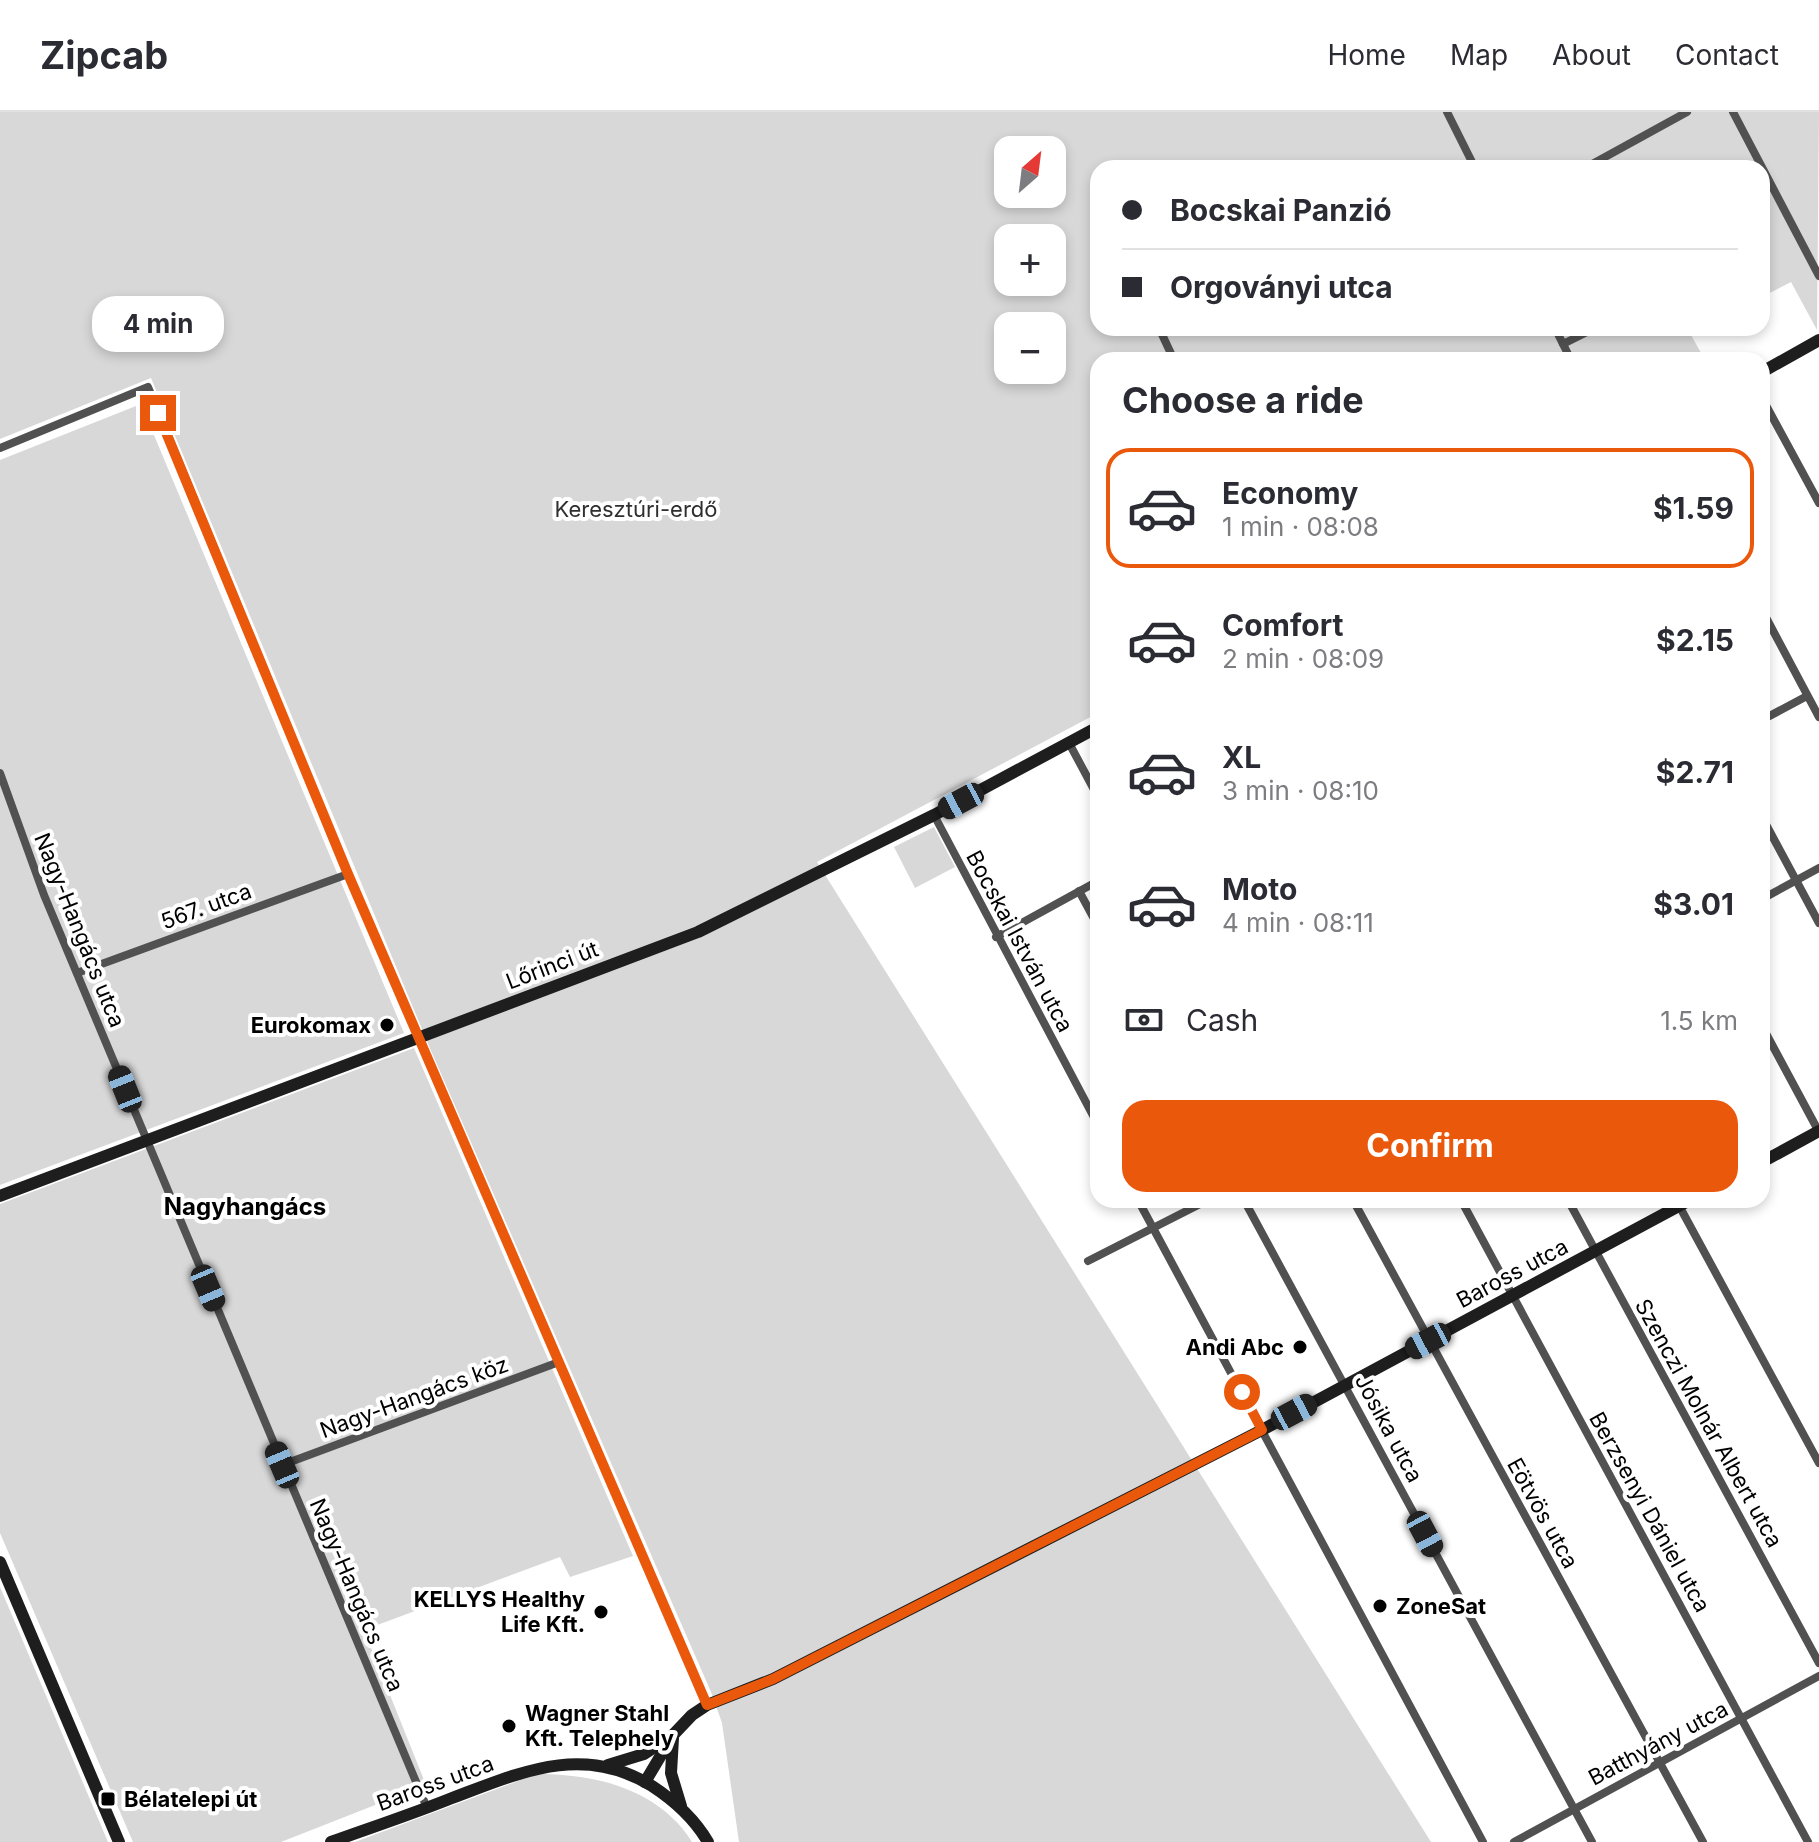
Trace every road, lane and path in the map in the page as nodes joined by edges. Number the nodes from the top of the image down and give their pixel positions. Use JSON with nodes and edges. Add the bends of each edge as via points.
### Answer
{"nodes":[{"id":1,"x":1447,"y":112,"type":"edge"},
{"id":2,"x":1687,"y":112,"type":"edge"},
{"id":3,"x":1733,"y":112,"type":"edge"},
{"id":4,"x":1471,"y":160,"type":"edge"},
{"id":5,"x":1600,"y":160,"type":"edge"},
{"id":6,"x":1758,"y":160,"type":"edge"},
{"id":7,"x":1770,"y":183,"type":"edge"},
{"id":8,"x":1819,"y":276,"type":"edge"},
{"id":9,"x":1559,"y":336,"type":"edge"},
{"id":10,"x":1579,"y":336,"type":"edge"},
{"id":11,"x":1819,"y":340,"type":"edge"},
{"id":12,"x":1563,"y":344,"type":"junction"},
{"id":13,"x":1567,"y":352,"type":"edge"},
{"id":14,"x":1770,"y":368,"type":"edge"},
{"id":15,"x":1770,"y":413,"type":"edge"},
{"id":16,"x":0,"y":448,"type":"edge"},
{"id":17,"x":1819,"y":503,"type":"edge"},
{"id":18,"x":1770,"y":625,"type":"edge"},
{"id":19,"x":1807,"y":696,"type":"junction"},
{"id":20,"x":1770,"y":715,"type":"edge"},
{"id":21,"x":1819,"y":717,"type":"edge"},
{"id":22,"x":1090,"y":731,"type":"edge"},
{"id":23,"x":1069,"y":743,"type":"junction"},
{"id":24,"x":0,"y":773,"type":"edge"},
{"id":25,"x":1090,"y":782,"type":"edge"},
{"id":26,"x":934,"y":815,"type":"junction"},
{"id":27,"x":1770,"y":832,"type":"edge"},
{"id":28,"x":1819,"y":868,"type":"edge"},
{"id":29,"x":348,"y":874,"type":"junction"},
{"id":30,"x":1796,"y":881,"type":"junction"},
{"id":31,"x":1090,"y":885,"type":"edge"},
{"id":32,"x":1079,"y":891,"type":"junction"},
{"id":33,"x":1770,"y":895,"type":"edge"},
{"id":34,"x":1090,"y":911,"type":"edge"},
{"id":35,"x":1819,"y":923,"type":"edge"},
{"id":36,"x":996,"y":937,"type":"junction"},
{"id":37,"x":77,"y":973,"type":"junction"},
{"id":38,"x":419,"y":1037,"type":"junction"},
{"id":39,"x":1770,"y":1041,"type":"edge"},
{"id":40,"x":1090,"y":1110,"type":"edge"},
{"id":41,"x":1819,"y":1131,"type":"edge"},
{"id":42,"x":146,"y":1141,"type":"junction"},
{"id":43,"x":1770,"y":1158,"type":"edge"},
{"id":44,"x":0,"y":1196,"type":"edge"},
{"id":45,"x":1142,"y":1208,"type":"edge"},
{"id":46,"x":1192,"y":1208,"type":"edge"},
{"id":47,"x":1248,"y":1208,"type":"edge"},
{"id":48,"x":1357,"y":1208,"type":"edge"},
{"id":49,"x":1465,"y":1208,"type":"edge"},
{"id":50,"x":1572,"y":1208,"type":"edge"},
{"id":51,"x":1671,"y":1208,"type":"edge"},
{"id":52,"x":1685,"y":1208,"type":"edge"},
{"id":53,"x":1153,"y":1228,"type":"junction"},
{"id":54,"x":1595,"y":1251,"type":"junction"},
{"id":55,"x":1088,"y":1261,"type":"dead end"},
{"id":56,"x":1512,"y":1296,"type":"junction"},
{"id":57,"x":1428,"y":1341,"type":"junction"},
{"id":58,"x":559,"y":1362,"type":"junction"},
{"id":59,"x":1345,"y":1385,"type":"junction"},
{"id":60,"x":1262,"y":1430,"type":"junction"},
{"id":61,"x":1819,"y":1463,"type":"edge"},
{"id":62,"x":282,"y":1465,"type":"junction"},
{"id":63,"x":0,"y":1562,"type":"edge"},
{"id":64,"x":1819,"y":1663,"type":"edge"},
{"id":65,"x":1819,"y":1676,"type":"edge"},
{"id":66,"x":707,"y":1705,"type":"junction"},
{"id":67,"x":1742,"y":1719,"type":"junction"},
{"id":68,"x":673,"y":1735,"type":"junction"},
{"id":69,"x":1659,"y":1765,"type":"junction"},
{"id":70,"x":601,"y":1766,"type":"junction"},
{"id":71,"x":645,"y":1782,"type":"junction"},
{"id":72,"x":427,"y":1808,"type":"junction"},
{"id":73,"x":682,"y":1808,"type":"junction"},
{"id":74,"x":1574,"y":1809,"type":"junction"},
{"id":75,"x":119,"y":1842,"type":"edge"},
{"id":76,"x":331,"y":1842,"type":"edge"},
{"id":77,"x":708,"y":1842,"type":"edge"},
{"id":78,"x":1483,"y":1842,"type":"edge"},
{"id":79,"x":1514,"y":1842,"type":"edge"},
{"id":80,"x":1592,"y":1842,"type":"edge"},
{"id":81,"x":1703,"y":1842,"type":"edge"},
{"id":82,"x":1808,"y":1842,"type":"edge"}],
"edges":[{"from":1,"to":4,"type":"street"},
{"from":2,"to":5,"type":"street"},
{"from":3,"to":6,"type":"street"},
{"from":7,"to":8,"type":"street"},
{"from":9,"to":12,"type":"street"},
{"from":10,"to":12,"type":"street"},
{"from":11,"to":14,"type":"street"},
{"from":12,"to":13,"type":"street"},
{"from":15,"to":17,"type":"street"},
{"from":16,"to":29,"type":"street","via":[[148,387]]},
{"from":18,"to":19,"type":"street"},
{"from":19,"to":20,"type":"street"},
{"from":19,"to":21,"type":"street"},
{"from":22,"to":23,"type":"street","name":"Lőrinci út"},
{"from":23,"to":25,"type":"street"},
{"from":23,"to":26,"type":"street","name":"Lőrinci út"},
{"from":24,"to":37,"type":"street","name":"Nagy-Hangács utca"},
{"from":26,"to":36,"type":"street","name":"Bocskai István utca"},
{"from":26,"to":38,"type":"street","name":"Lőrinci út","via":[[698,932]]},
{"from":27,"to":30,"type":"street"},
{"from":28,"to":30,"type":"street"},
{"from":29,"to":37,"type":"street","name":"567. utca"},
{"from":29,"to":38,"type":"street"},
{"from":30,"to":33,"type":"street"},
{"from":30,"to":35,"type":"street"},
{"from":31,"to":32,"type":"street"},
{"from":32,"to":34,"type":"street"},
{"from":32,"to":36,"type":"street"},
{"from":36,"to":40,"type":"street","name":"Bocskai István utca"},
{"from":37,"to":42,"type":"street","name":"Nagy-Hangács utca"},
{"from":38,"to":42,"type":"street","name":"Lőrinci út"},
{"from":38,"to":58,"type":"street"},
{"from":39,"to":41,"type":"street"},
{"from":41,"to":43,"type":"street"},
{"from":42,"to":44,"type":"street","name":"Lőrinci út"},
{"from":42,"to":62,"type":"street","name":"Nagy-Hangács utca"},
{"from":45,"to":53,"type":"street"},
{"from":46,"to":53,"type":"street"},
{"from":47,"to":59,"type":"street","name":"Jósika utca"},
{"from":48,"to":57,"type":"street","name":"Eötvös utca"},
{"from":49,"to":56,"type":"street","name":"Berzsenyi Dániel utca"},
{"from":50,"to":54,"type":"street","name":"Szenczi Molnár Albert utca"},
{"from":51,"to":54,"type":"street","name":"Baross utca"},
{"from":52,"to":61,"type":"street"},
{"from":53,"to":55,"type":"street"},
{"from":53,"to":60,"type":"street"},
{"from":54,"to":56,"type":"street","name":"Baross utca"},
{"from":54,"to":64,"type":"street","name":"Szenczi Molnár Albert utca"},
{"from":56,"to":57,"type":"street","name":"Baross utca"},
{"from":56,"to":67,"type":"street","name":"Berzsenyi Dániel utca"},
{"from":57,"to":59,"type":"street","name":"Baross utca"},
{"from":57,"to":69,"type":"street","name":"Eötvös utca"},
{"from":58,"to":62,"type":"street","name":"Nagy-Hangács köz"},
{"from":58,"to":66,"type":"street"},
{"from":59,"to":60,"type":"street","name":"Baross utca"},
{"from":59,"to":74,"type":"street","name":"Jósika utca"},
{"from":60,"to":66,"type":"street","name":"Baross utca","via":[[773,1679]]},
{"from":60,"to":78,"type":"street"},
{"from":62,"to":72,"type":"street","name":"Nagy-Hangács utca"},
{"from":63,"to":75,"type":"street"},
{"from":65,"to":67,"type":"street","name":"Batthyány utca"},
{"from":66,"to":68,"type":"street","name":"Baross utca"},
{"from":67,"to":69,"type":"street","name":"Batthyány utca"},
{"from":67,"to":82,"type":"street","name":"Berzsenyi Dániel utca"},
{"from":68,"to":70,"type":"street","name":"Baross utca","via":[[628,1761]]},
{"from":68,"to":71,"type":"street","name":"Baross utca"},
{"from":68,"to":73,"type":"street","via":[[671,1773]]},
{"from":69,"to":74,"type":"street","name":"Batthyány utca"},
{"from":69,"to":81,"type":"street","name":"Eötvös utca"},
{"from":70,"to":71,"type":"street","name":"Baross utca"},
{"from":70,"to":72,"type":"street","name":"Baross utca","via":[[571,1763],[527,1771]]},
{"from":71,"to":73,"type":"street"},
{"from":72,"to":76,"type":"street","name":"Baross utca"},
{"from":73,"to":77,"type":"street"},
{"from":74,"to":79,"type":"street","name":"Batthyány utca"},
{"from":74,"to":80,"type":"street","name":"Jósika utca"}]}
